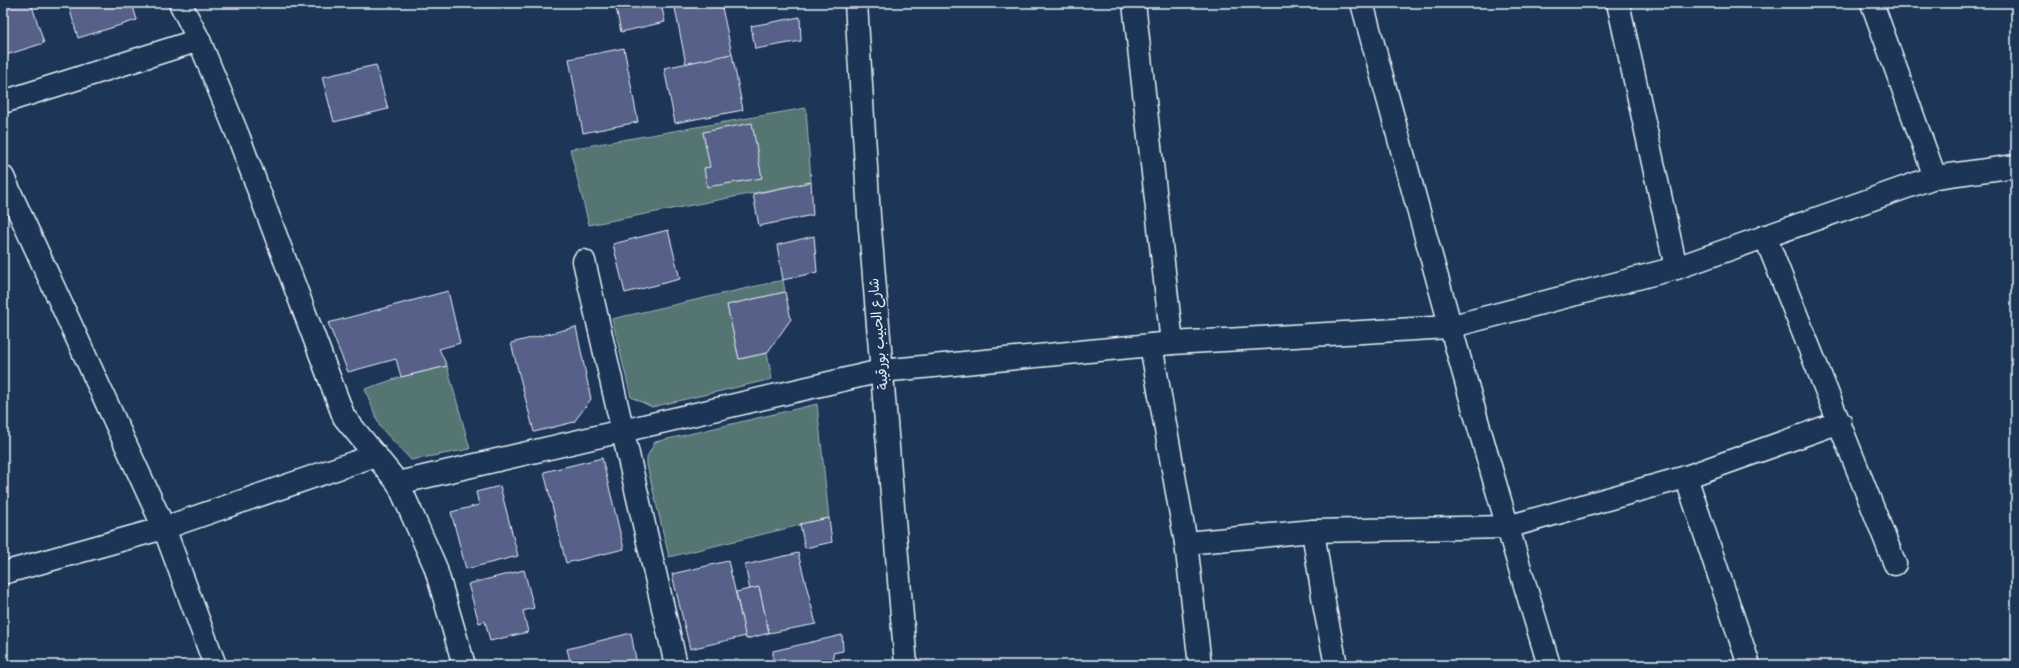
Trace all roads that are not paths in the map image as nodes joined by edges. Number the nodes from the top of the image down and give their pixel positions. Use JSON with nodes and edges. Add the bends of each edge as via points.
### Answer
{"nodes":[{"id":1,"x":180,"y":3,"type":"edge"},
{"id":2,"x":856,"y":3,"type":"edge"},
{"id":3,"x":1134,"y":3,"type":"edge"},
{"id":4,"x":1362,"y":3,"type":"edge"},
{"id":5,"x":1618,"y":3,"type":"edge"},
{"id":6,"x":1872,"y":3,"type":"edge"},
{"id":7,"x":199,"y":40,"type":"junction"},
{"id":8,"x":3,"y":102,"type":"edge"},
{"id":9,"x":2015,"y":169,"type":"edge"},
{"id":10,"x":3,"y":177,"type":"edge"},
{"id":11,"x":1935,"y":177,"type":"junction"},
{"id":12,"x":1765,"y":236,"type":"junction"},
{"id":13,"x":584,"y":261,"type":"dead end"},
{"id":14,"x":1676,"y":268,"type":"junction"},
{"id":15,"x":1449,"y":327,"type":"junction"},
{"id":16,"x":1172,"y":343,"type":"junction"},
{"id":17,"x":1151,"y":345,"type":"junction"},
{"id":18,"x":881,"y":371,"type":"junction"},
{"id":19,"x":1840,"y":422,"type":"junction"},
{"id":20,"x":622,"y":431,"type":"junction"},
{"id":21,"x":376,"y":455,"type":"junction"},
{"id":22,"x":1686,"y":477,"type":"junction"},
{"id":23,"x":398,"y":483,"type":"junction"},
{"id":24,"x":1507,"y":527,"type":"junction"},
{"id":25,"x":164,"y":528,"type":"junction"},
{"id":26,"x":1313,"y":530,"type":"junction"},
{"id":27,"x":1186,"y":543,"type":"junction"},
{"id":28,"x":1895,"y":564,"type":"dead end"},
{"id":29,"x":3,"y":573,"type":"edge"},
{"id":30,"x":215,"y":665,"type":"edge"},
{"id":31,"x":464,"y":665,"type":"edge"},
{"id":32,"x":676,"y":665,"type":"edge"},
{"id":33,"x":906,"y":665,"type":"edge"},
{"id":34,"x":1200,"y":665,"type":"edge"},
{"id":35,"x":1336,"y":665,"type":"edge"},
{"id":36,"x":1549,"y":665,"type":"edge"},
{"id":37,"x":1749,"y":665,"type":"edge"}],
"edges":[{"from":1,"to":7,"type":"street"},
{"from":2,"to":18,"type":"street","name":"شارع الحبيب بورقيبة"},
{"from":3,"to":16,"type":"street"},
{"from":4,"to":15,"type":"street"},
{"from":5,"to":14,"type":"street"},
{"from":6,"to":11,"type":"street"},
{"from":7,"to":8,"type":"street"},
{"from":7,"to":21,"type":"street","via":[[239,138],[344,417]]},
{"from":9,"to":11,"type":"street"},
{"from":10,"to":25,"type":"street"},
{"from":11,"to":12,"type":"street"},
{"from":12,"to":14,"type":"street"},
{"from":12,"to":19,"type":"street"},
{"from":13,"to":20,"type":"street"},
{"from":14,"to":15,"type":"street"},
{"from":15,"to":16,"type":"street"},
{"from":15,"to":24,"type":"street"},
{"from":16,"to":17,"type":"street"},
{"from":17,"to":18,"type":"street"},
{"from":17,"to":27,"type":"street"},
{"from":18,"to":20,"type":"street"},
{"from":18,"to":33,"type":"street","name":"شارع الحبيب بورقيبة"},
{"from":19,"to":22,"type":"street"},
{"from":19,"to":28,"type":"street"},
{"from":20,"to":23,"type":"street"},
{"from":20,"to":32,"type":"street"},
{"from":21,"to":23,"type":"street"},
{"from":21,"to":25,"type":"street"},
{"from":22,"to":24,"type":"street"},
{"from":22,"to":37,"type":"street"},
{"from":23,"to":31,"type":"street","via":[[435,566]]},
{"from":24,"to":26,"type":"street"},
{"from":24,"to":36,"type":"street"},
{"from":25,"to":29,"type":"street"},
{"from":25,"to":30,"type":"street"},
{"from":26,"to":27,"type":"street"},
{"from":26,"to":35,"type":"street"},
{"from":27,"to":34,"type":"street"}]}
